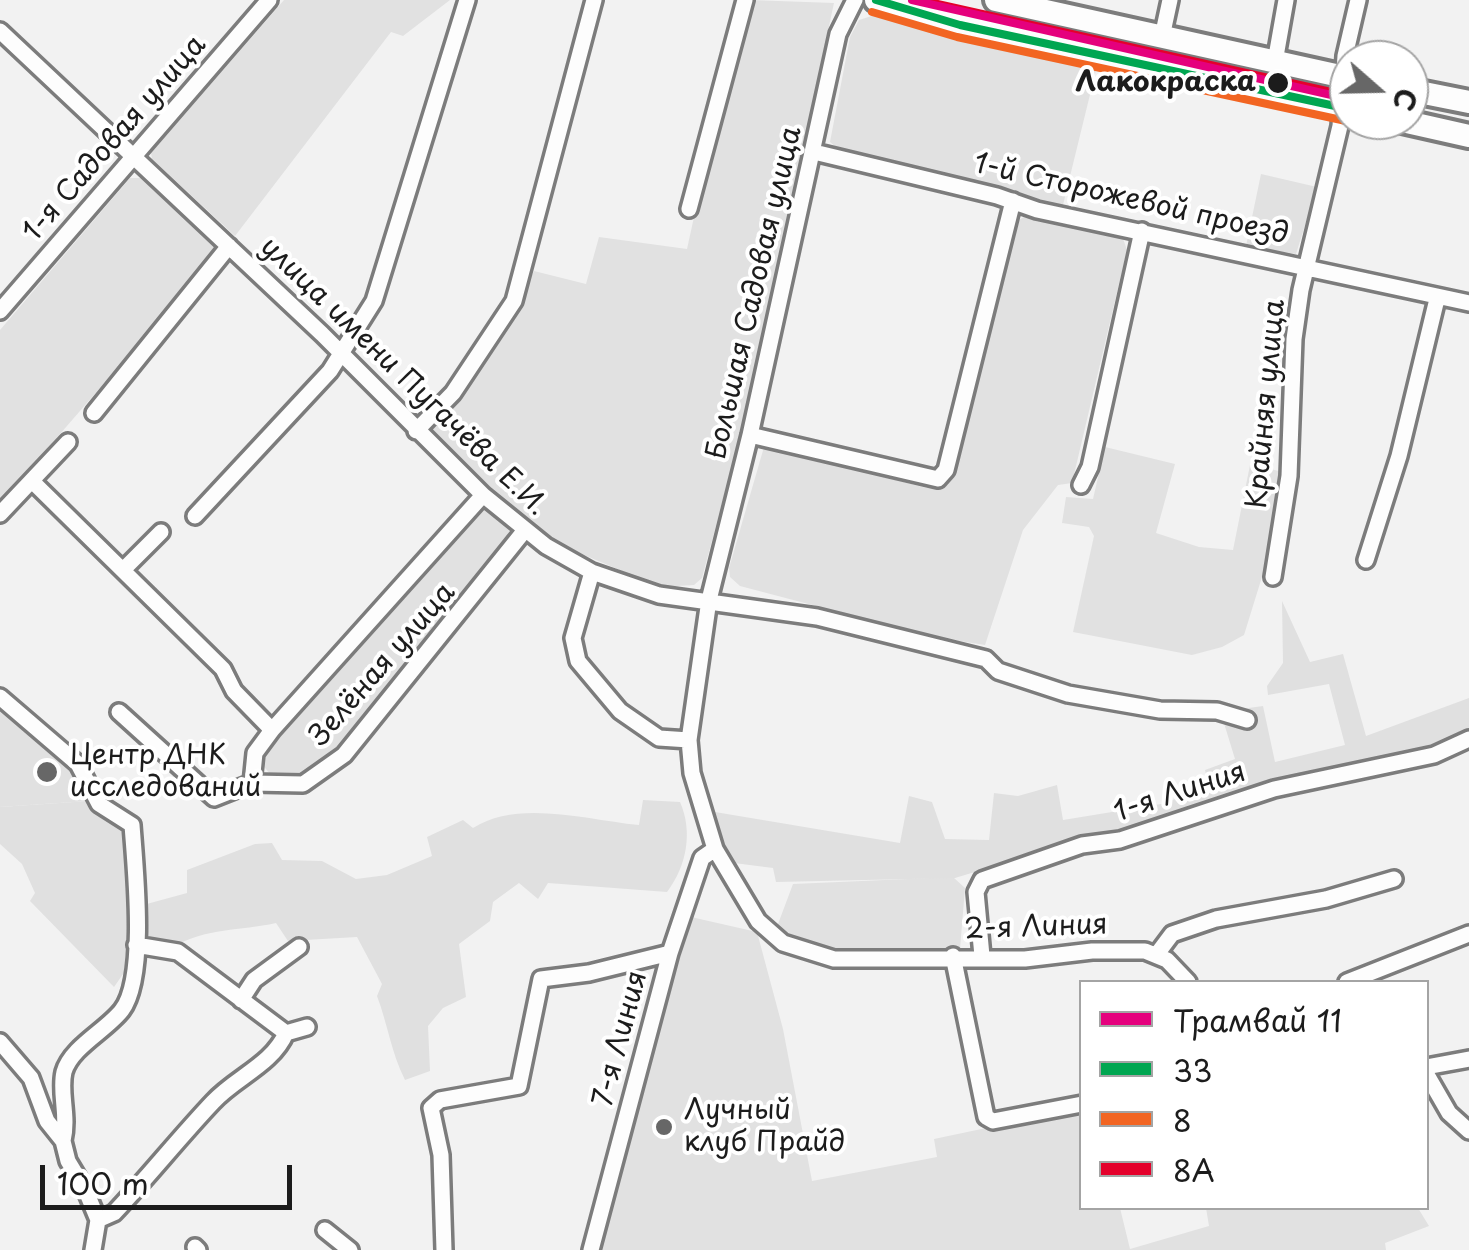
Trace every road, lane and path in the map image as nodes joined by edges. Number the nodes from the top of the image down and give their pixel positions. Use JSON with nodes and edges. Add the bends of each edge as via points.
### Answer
{"nodes":[{"id":1,"x":269,"y":0,"type":"edge"},
{"id":2,"x":467,"y":0,"type":"edge"},
{"id":3,"x":594,"y":0,"type":"edge"},
{"id":4,"x":745,"y":0,"type":"edge"},
{"id":5,"x":855,"y":0,"type":"edge"},
{"id":6,"x":876,"y":0,"type":"edge"},
{"id":7,"x":996,"y":0,"type":"edge"},
{"id":8,"x":1170,"y":0,"type":"edge"},
{"id":9,"x":1286,"y":0,"type":"edge"},
{"id":10,"x":1358,"y":0,"type":"edge"},
{"id":11,"x":1056,"y":6,"type":"edge"},
{"id":12,"x":0,"y":30,"type":"edge"},
{"id":13,"x":1162,"y":37,"type":"junction"},
{"id":14,"x":1352,"y":40,"type":"edge"},
{"id":15,"x":1275,"y":62,"type":"junction"},
{"id":16,"x":1329,"y":74,"type":"edge"},
{"id":17,"x":1429,"y":94,"type":"edge"},
{"id":18,"x":1469,"y":102,"type":"edge"},
{"id":19,"x":1329,"y":105,"type":"edge"},
{"id":20,"x":1429,"y":127,"type":"edge"},
{"id":21,"x":1469,"y":136,"type":"edge"},
{"id":22,"x":1337,"y":140,"type":"edge"},
{"id":23,"x":814,"y":152,"type":"junction"},
{"id":24,"x":132,"y":158,"type":"junction"},
{"id":25,"x":1012,"y":201,"type":"junction"},
{"id":26,"x":689,"y":208,"type":"dead end"},
{"id":27,"x":1142,"y":231,"type":"junction"},
{"id":28,"x":230,"y":246,"type":"junction"},
{"id":29,"x":1306,"y":266,"type":"junction"},
{"id":30,"x":1437,"y":299,"type":"junction"},
{"id":31,"x":1469,"y":303,"type":"edge"},
{"id":32,"x":0,"y":311,"type":"edge"},
{"id":33,"x":339,"y":351,"type":"junction"},
{"id":34,"x":94,"y":412,"type":"dead end"},
{"id":35,"x":416,"y":431,"type":"junction"},
{"id":36,"x":750,"y":436,"type":"junction"},
{"id":37,"x":68,"y":442,"type":"dead end"},
{"id":38,"x":33,"y":482,"type":"junction"},
{"id":39,"x":1082,"y":485,"type":"dead end"},
{"id":40,"x":483,"y":495,"type":"junction"},
{"id":41,"x":0,"y":514,"type":"edge"},
{"id":42,"x":195,"y":516,"type":"dead end"},
{"id":43,"x":526,"y":530,"type":"junction"},
{"id":44,"x":161,"y":532,"type":"dead end"},
{"id":45,"x":1366,"y":560,"type":"dead end"},
{"id":46,"x":123,"y":570,"type":"junction"},
{"id":47,"x":592,"y":572,"type":"junction"},
{"id":48,"x":1273,"y":577,"type":"dead end"},
{"id":49,"x":709,"y":600,"type":"junction"},
{"id":50,"x":0,"y":697,"type":"edge"},
{"id":51,"x":119,"y":712,"type":"dead end"},
{"id":52,"x":1246,"y":720,"type":"dead end"},
{"id":53,"x":272,"y":730,"type":"junction"},
{"id":54,"x":1469,"y":739,"type":"edge"},
{"id":55,"x":689,"y":740,"type":"junction"},
{"id":56,"x":252,"y":783,"type":"junction"},
{"id":57,"x":714,"y":849,"type":"junction"},
{"id":58,"x":1394,"y":878,"type":"dead end"},
{"id":59,"x":1469,"y":934,"type":"edge"},
{"id":60,"x":136,"y":938,"type":"junction"},
{"id":61,"x":299,"y":947,"type":"dead end"},
{"id":62,"x":670,"y":953,"type":"junction"},
{"id":63,"x":1157,"y":954,"type":"junction"},
{"id":64,"x":953,"y":956,"type":"junction"},
{"id":65,"x":982,"y":956,"type":"junction"},
{"id":66,"x":1186,"y":980,"type":"edge"},
{"id":67,"x":1351,"y":980,"type":"edge"},
{"id":68,"x":241,"y":1000,"type":"junction"},
{"id":69,"x":307,"y":1027,"type":"dead end"},
{"id":70,"x":286,"y":1033,"type":"junction"},
{"id":71,"x":0,"y":1042,"type":"edge"},
{"id":72,"x":1469,"y":1059,"type":"edge"},
{"id":73,"x":1429,"y":1069,"type":"edge"},
{"id":74,"x":1429,"y":1075,"type":"edge"},
{"id":75,"x":1079,"y":1105,"type":"edge"},
{"id":76,"x":1469,"y":1131,"type":"edge"},
{"id":77,"x":63,"y":1142,"type":"junction"},
{"id":78,"x":98,"y":1220,"type":"junction"},
{"id":79,"x":325,"y":1230,"type":"dead end"},
{"id":80,"x":93,"y":1250,"type":"edge"},
{"id":81,"x":350,"y":1250,"type":"edge"},
{"id":82,"x":444,"y":1250,"type":"edge"},
{"id":83,"x":590,"y":1250,"type":"edge"}],
"edges":[{"from":1,"to":24,"type":"street","name":"1-я Садовая улица"},
{"from":2,"to":33,"type":"street","via":[[374,301]]},
{"from":3,"to":35,"type":"street","via":[[514,302],[453,393]]},
{"from":4,"to":26,"type":"street"},
{"from":5,"to":23,"type":"street","name":"Большая Садовая улица","via":[[838,34]]},
{"from":6,"to":19,"type":"main road","via":[[960,26]]},
{"from":7,"to":11,"type":"main road"},
{"from":8,"to":13,"type":"street"},
{"from":9,"to":15,"type":"street"},
{"from":10,"to":14,"type":"street","name":"Крайняя улица"},
{"from":11,"to":13,"type":"main road"},
{"from":12,"to":24,"type":"street","name":"улица имени Пугачёва Е.И."},
{"from":13,"to":15,"type":"main road"},
{"from":15,"to":16,"type":"main road"},
{"from":17,"to":18,"type":"main road"},
{"from":20,"to":21,"type":"main road"},
{"from":22,"to":29,"type":"street","name":"Крайняя улица"},
{"from":23,"to":25,"type":"street","name":"1-й Сторожевой проезд"},
{"from":23,"to":36,"type":"street","name":"Большая Садовая улица"},
{"from":24,"to":28,"type":"street","name":"улица имени Пугачёва Е.И."},
{"from":24,"to":32,"type":"street","name":"1-я Садовая улица"},
{"from":25,"to":27,"type":"street","name":"1-й Сторожевой проезд"},
{"from":25,"to":36,"type":"street","via":[[946,470],[938,479]]},
{"from":27,"to":29,"type":"street","name":"1-й Сторожевой проезд"},
{"from":27,"to":39,"type":"street"},
{"from":28,"to":33,"type":"street","name":"улица имени Пугачёва Е.И."},
{"from":28,"to":34,"type":"street"},
{"from":29,"to":30,"type":"street","name":"1-й Сторожевой проезд"},
{"from":29,"to":48,"type":"street","name":"Крайняя улица","via":[[1294,339],[1289,476]]},
{"from":30,"to":31,"type":"street","name":"1-й Сторожевой проезд"},
{"from":30,"to":45,"type":"street"},
{"from":33,"to":35,"type":"street","name":"улица имени Пугачёва Е.И."},
{"from":33,"to":42,"type":"street","via":[[330,371]]},
{"from":35,"to":40,"type":"street","name":"улица имени Пугачёва Е.И."},
{"from":36,"to":49,"type":"street","name":"Большая Садовая улица"},
{"from":37,"to":38,"type":"street"},
{"from":38,"to":41,"type":"street"},
{"from":38,"to":46,"type":"street"},
{"from":40,"to":43,"type":"street","name":"улица имени Пугачёва Е.И."},
{"from":40,"to":53,"type":"street","name":"Зелёная улица"},
{"from":43,"to":47,"type":"street","name":"улица имени Пугачёва Е.И."},
{"from":43,"to":56,"type":"street","name":"Зелёная улица","via":[[344,756],[303,784]]},
{"from":44,"to":46,"type":"street"},
{"from":46,"to":53,"type":"street","via":[[223,669],[234,692]]},
{"from":47,"to":49,"type":"street","name":"улица имени Пугачёва Е.И.","via":[[659,596]]},
{"from":47,"to":55,"type":"street","via":[[573,638],[578,661],[620,710],[659,738]]},
{"from":49,"to":52,"type":"street","name":"улица имени Пугачёва Е.И.","via":[[986,659],[998,671],[1068,694],[1160,710],[1216,710]]},
{"from":49,"to":55,"type":"street","name":"Большая Садовая улица"},
{"from":50,"to":60,"type":"street","via":[[78,764],[99,804],[132,825]]},
{"from":51,"to":56,"type":"street","name":"Зелёная улица","via":[[214,798]]},
{"from":53,"to":56,"type":"street","name":"Зелёная улица","via":[[255,753]]},
{"from":54,"to":65,"type":"street","name":"1-я Линия","via":[[1434,755],[1274,789],[982,880],[976,892]]},
{"from":55,"to":57,"type":"street","name":"2-я Линия"},
{"from":57,"to":62,"type":"street","name":"7-я Линия","via":[[702,858]]},
{"from":57,"to":64,"type":"street","name":"2-я Линия","via":[[758,920],[783,944],[834,959]]},
{"from":58,"to":63,"type":"street","via":[[1326,900],[1216,919],[1172,934]]},
{"from":59,"to":67,"type":"street"},
{"from":60,"to":68,"type":"street","via":[[178,952]]},
{"from":60,"to":77,"type":"street","via":[[131,992],[122,1011],[65,1067]]},
{"from":61,"to":68,"type":"street","via":[[254,980]]},
{"from":62,"to":82,"type":"street","via":[[540,979],[519,1086],[440,1100],[431,1108],[441,1155]]},
{"from":62,"to":83,"type":"street","name":"7-я Линия"},
{"from":63,"to":65,"type":"street","name":"2-я Линия"},
{"from":63,"to":66,"type":"street"},
{"from":64,"to":65,"type":"street","name":"2-я Линия"},
{"from":64,"to":75,"type":"street","via":[[986,1117],[994,1121]]},
{"from":68,"to":70,"type":"street"},
{"from":69,"to":70,"type":"street"},
{"from":70,"to":78,"type":"street","via":[[259,1066],[216,1098],[114,1213]]},
{"from":71,"to":77,"type":"street","via":[[31,1078]]},
{"from":72,"to":73,"type":"street"},
{"from":74,"to":76,"type":"street","via":[[1449,1112]]},
{"from":77,"to":78,"type":"street"},
{"from":78,"to":80,"type":"street"},
{"from":79,"to":81,"type":"street"}]}
